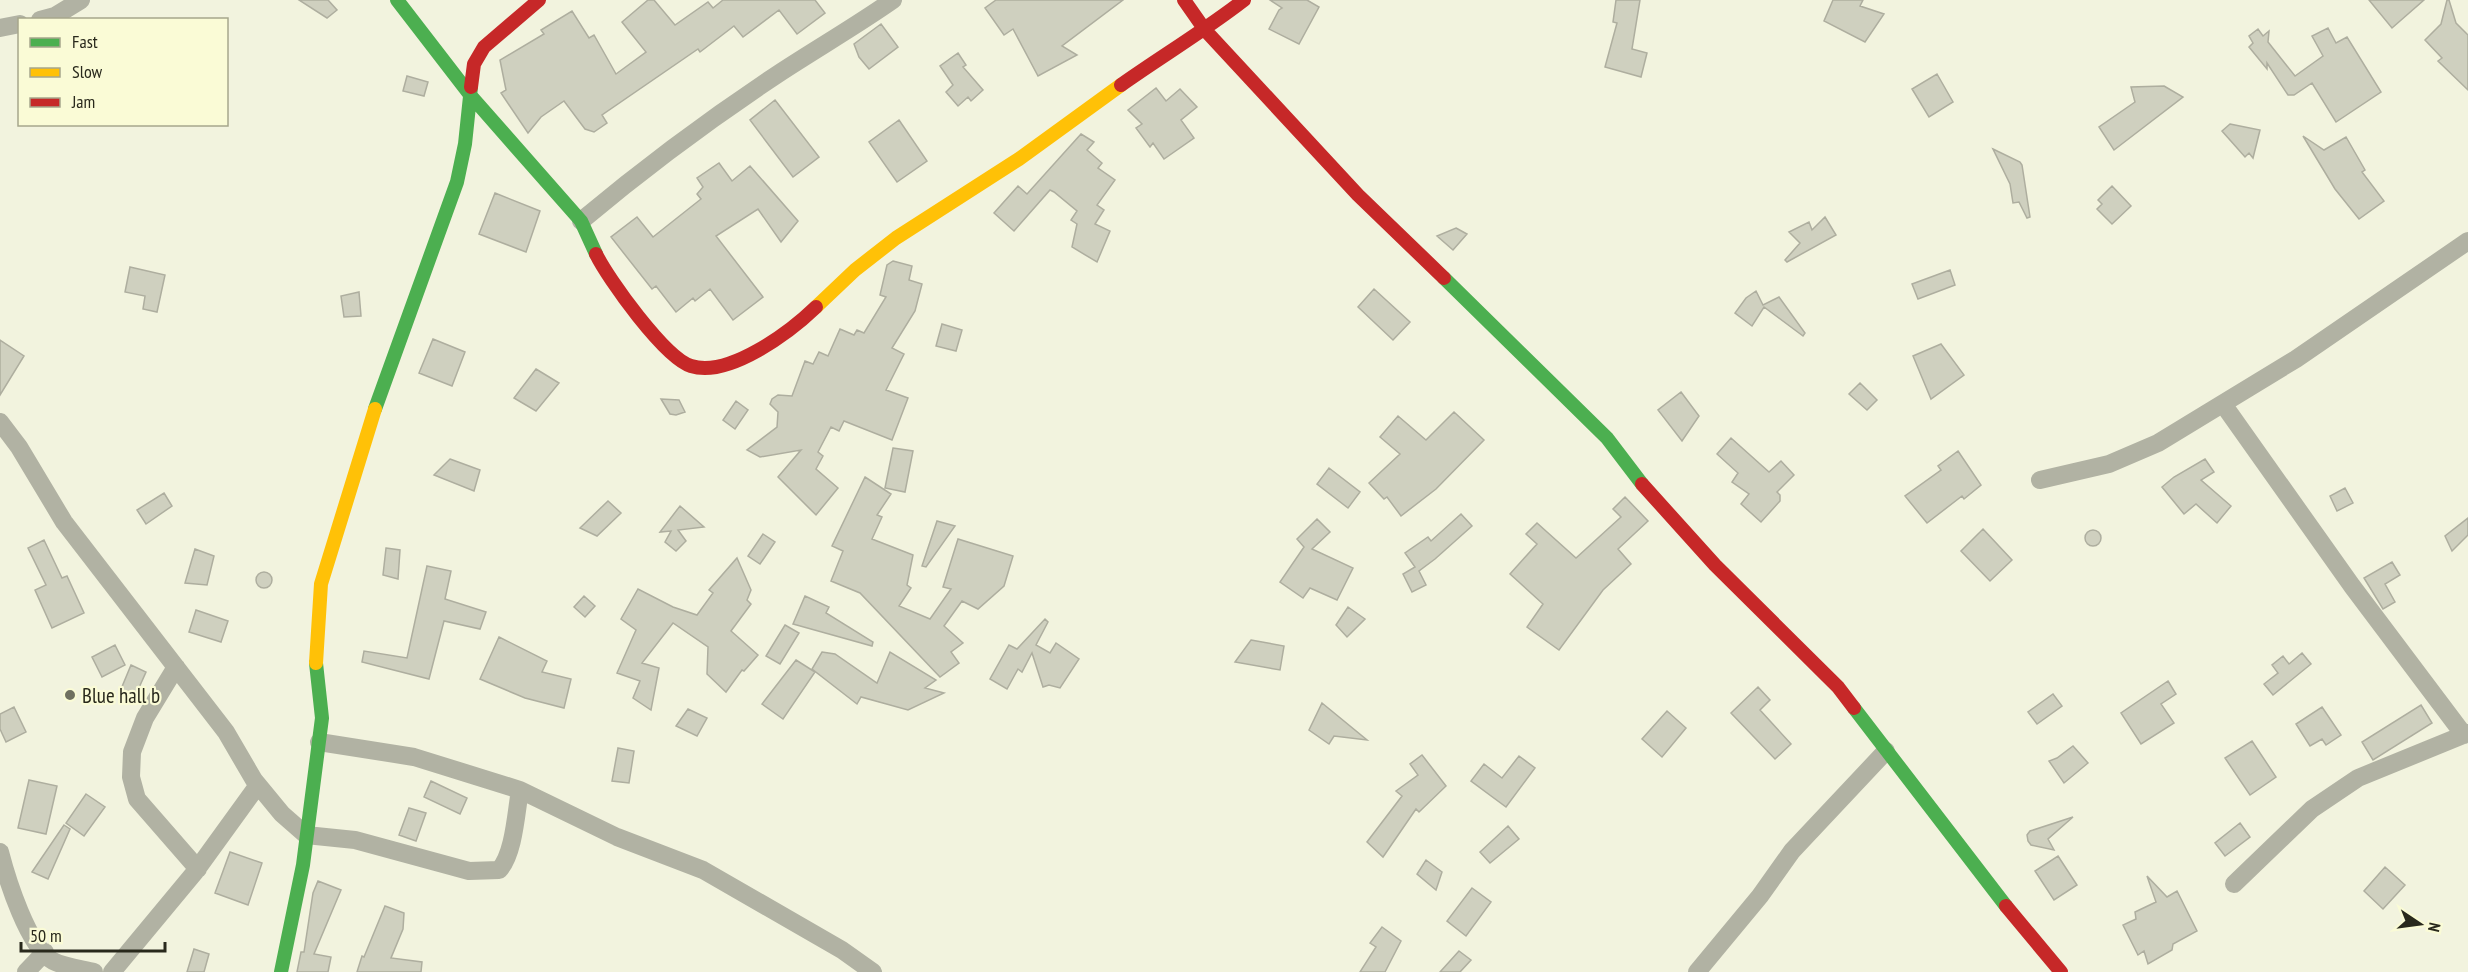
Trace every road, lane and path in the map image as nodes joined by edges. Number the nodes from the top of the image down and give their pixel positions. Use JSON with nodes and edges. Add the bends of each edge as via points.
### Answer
{"nodes":[{"id":1,"x":81,"y":0,"type":"edge"},
{"id":2,"x":397,"y":0,"type":"edge"},
{"id":3,"x":539,"y":0,"type":"edge"},
{"id":4,"x":893,"y":0,"type":"edge"},
{"id":5,"x":1184,"y":0,"type":"edge"},
{"id":6,"x":1244,"y":0,"type":"edge"},
{"id":7,"x":48,"y":18,"type":"edge"},
{"id":8,"x":18,"y":24,"type":"edge"},
{"id":9,"x":0,"y":28,"type":"edge"},
{"id":10,"x":1205,"y":30,"type":"junction"},
{"id":11,"x":471,"y":96,"type":"junction"},
{"id":12,"x":581,"y":221,"type":"junction"},
{"id":13,"x":2468,"y":241,"type":"edge"},
{"id":14,"x":2223,"y":404,"type":"junction"},
{"id":15,"x":0,"y":422,"type":"edge"},
{"id":16,"x":2040,"y":480,"type":"dead end"},
{"id":17,"x":176,"y":667,"type":"junction"},
{"id":18,"x":2466,"y":734,"type":"edge"},
{"id":19,"x":319,"y":742,"type":"junction"},
{"id":20,"x":1886,"y":751,"type":"junction"},
{"id":21,"x":258,"y":785,"type":"junction"},
{"id":22,"x":520,"y":790,"type":"junction"},
{"id":23,"x":306,"y":835,"type":"junction"},
{"id":24,"x":0,"y":852,"type":"edge"},
{"id":25,"x":198,"y":869,"type":"junction"},
{"id":26,"x":2234,"y":884,"type":"dead end"},
{"id":27,"x":45,"y":952,"type":"junction"},
{"id":28,"x":26,"y":972,"type":"edge"},
{"id":29,"x":94,"y":972,"type":"edge"},
{"id":30,"x":112,"y":972,"type":"edge"},
{"id":31,"x":281,"y":972,"type":"edge"},
{"id":32,"x":873,"y":972,"type":"edge"},
{"id":33,"x":1697,"y":972,"type":"edge"},
{"id":34,"x":2061,"y":972,"type":"edge"}],
"edges":[{"from":1,"to":7,"type":"street"},
{"from":2,"to":11,"type":"street"},
{"from":3,"to":11,"type":"street","via":[[484,47],[474,64]]},
{"from":4,"to":12,"type":"street","via":[[778,74],[631,179]]},
{"from":5,"to":10,"type":"street"},
{"from":6,"to":10,"type":"street"},
{"from":8,"to":9,"type":"street"},
{"from":10,"to":12,"type":"street","via":[[1167,52],[1019,159],[896,238],[855,270],[796,326],[737,361],[708,368],[690,366],[677,358],[635,314],[598,258]]},
{"from":10,"to":20,"type":"street","via":[[1358,195],[1607,438],[1650,494],[1714,565],[1838,687]]},
{"from":11,"to":12,"type":"street"},
{"from":11,"to":19,"type":"street","via":[[457,182],[369,426],[321,584],[316,671],[322,718]]},
{"from":13,"to":14,"type":"street"},
{"from":14,"to":16,"type":"street","via":[[2158,443],[2109,464]]},
{"from":14,"to":18,"type":"street","via":[[2352,586]]},
{"from":15,"to":17,"type":"street","via":[[64,522]]},
{"from":17,"to":21,"type":"street","via":[[226,732]]},
{"from":17,"to":25,"type":"street","via":[[145,718],[132,752],[131,777],[137,799]]},
{"from":18,"to":26,"type":"street","via":[[2358,778],[2312,809]]},
{"from":19,"to":22,"type":"street","via":[[414,757]]},
{"from":19,"to":23,"type":"street"},
{"from":20,"to":33,"type":"street","via":[[1792,851]]},
{"from":20,"to":34,"type":"street"},
{"from":21,"to":23,"type":"street"},
{"from":21,"to":25,"type":"street"},
{"from":22,"to":23,"type":"street","via":[[509,852],[499,870],[469,871],[355,840]]},
{"from":22,"to":32,"type":"street","via":[[617,837],[704,870]]},
{"from":23,"to":31,"type":"street"},
{"from":24,"to":27,"type":"street","via":[[16,904]]},
{"from":25,"to":30,"type":"street"},
{"from":27,"to":28,"type":"street"},
{"from":27,"to":29,"type":"street","via":[[52,961]]}]}
